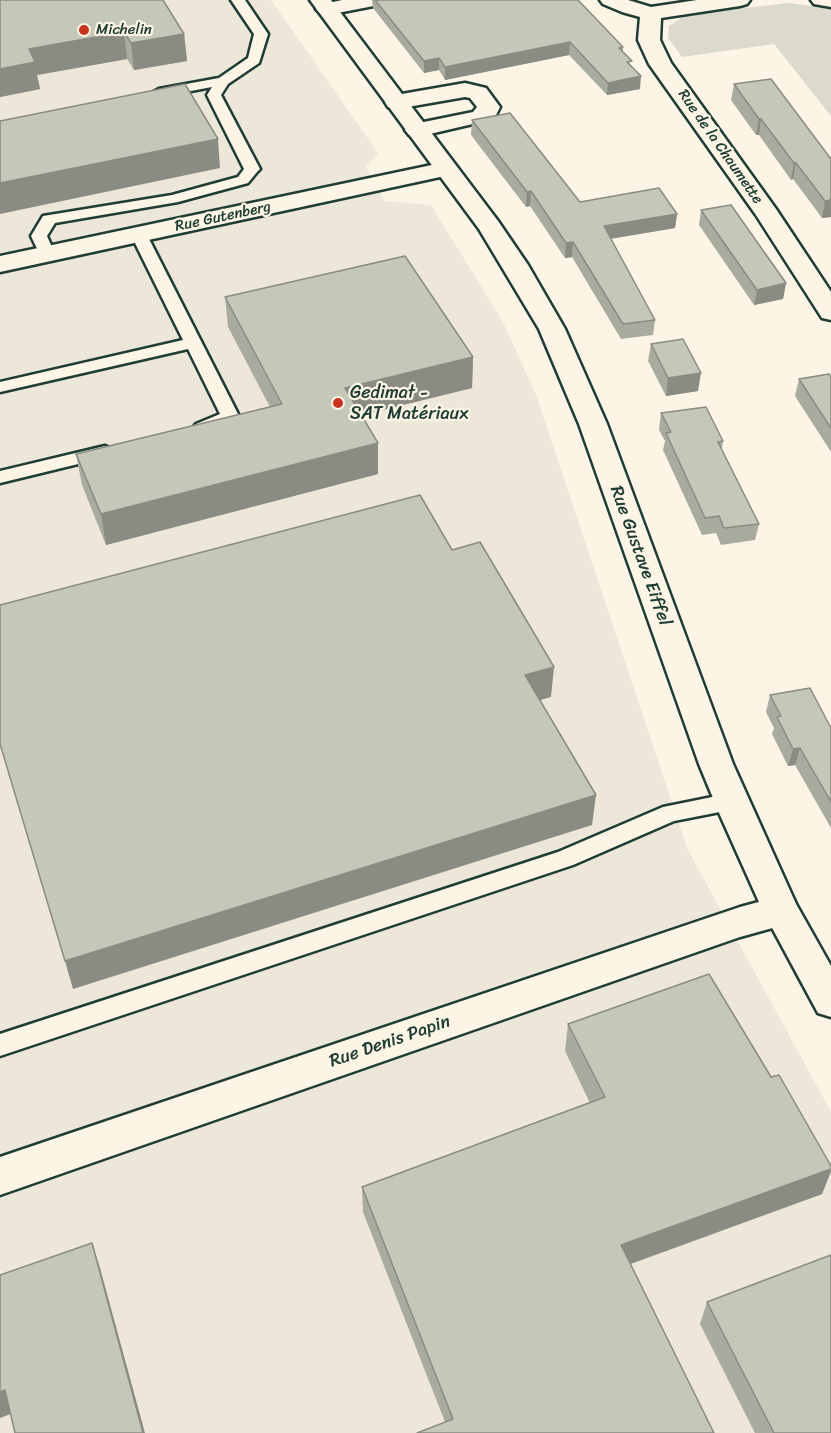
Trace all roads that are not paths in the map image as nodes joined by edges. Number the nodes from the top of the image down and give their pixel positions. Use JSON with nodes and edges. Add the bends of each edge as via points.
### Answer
{"nodes":[{"id":1,"x":238,"y":0,"type":"edge"},
{"id":2,"x":378,"y":0,"type":"edge"},
{"id":3,"x":610,"y":0,"type":"edge"},
{"id":4,"x":740,"y":0,"type":"edge"},
{"id":5,"x":821,"y":0,"type":"edge"},
{"id":6,"x":831,"y":1,"type":"edge"},
{"id":7,"x":324,"y":4,"type":"edge"},
{"id":8,"x":651,"y":13,"type":"junction"},
{"id":9,"x":223,"y":81,"type":"junction"},
{"id":10,"x":141,"y":97,"type":"edge"},
{"id":11,"x":396,"y":102,"type":"junction"},
{"id":12,"x":417,"y":130,"type":"junction"},
{"id":13,"x":446,"y":169,"type":"junction"},
{"id":14,"x":139,"y":235,"type":"junction"},
{"id":15,"x":47,"y":254,"type":"junction"},
{"id":16,"x":0,"y":264,"type":"edge"},
{"id":17,"x":831,"y":312,"type":"edge"},
{"id":18,"x":193,"y":343,"type":"junction"},
{"id":19,"x":0,"y":387,"type":"edge"},
{"id":20,"x":183,"y":434,"type":"edge"},
{"id":21,"x":126,"y":448,"type":"edge"},
{"id":22,"x":0,"y":477,"type":"edge"},
{"id":23,"x":732,"y":802,"type":"junction"},
{"id":24,"x":781,"y":911,"type":"junction"},
{"id":25,"x":831,"y":1001,"type":"edge"},
{"id":26,"x":0,"y":1045,"type":"edge"},
{"id":27,"x":0,"y":1176,"type":"edge"}],
"edges":[{"from":1,"to":9,"type":"lane","via":[[261,34],[254,60]]},
{"from":2,"to":7,"type":"street","name":"Rue Gustave Eiffel"},
{"from":3,"to":8,"type":"street"},
{"from":4,"to":8,"type":"street"},
{"from":5,"to":6,"type":"street"},
{"from":7,"to":11,"type":"street","name":"Rue Gustave Eiffel"},
{"from":8,"to":17,"type":"street","name":"Rue de la Chaumette","via":[[650,40],[660,64]]},
{"from":9,"to":10,"type":"lane"},
{"from":9,"to":15,"type":"lane","via":[[214,95],[252,169],[243,180],[173,199],[50,219],[39,236]]},
{"from":11,"to":12,"type":"street","name":"Rue Gustave Eiffel"},
{"from":11,"to":12,"type":"street","via":[[465,90],[478,93],[489,107],[480,117]]},
{"from":12,"to":13,"type":"street","name":"Rue Gustave Eiffel"},
{"from":13,"to":14,"type":"street","name":"Rue Gutenberg"},
{"from":13,"to":23,"type":"street","name":"Rue Gustave Eiffel","via":[[515,265],[570,367]]},
{"from":14,"to":15,"type":"street","name":"Rue Gutenberg"},
{"from":14,"to":18,"type":"lane"},
{"from":15,"to":16,"type":"street","name":"Rue Gutenberg"},
{"from":18,"to":19,"type":"lane"},
{"from":18,"to":20,"type":"lane","via":[[230,416]]},
{"from":21,"to":22,"type":"lane"},
{"from":23,"to":24,"type":"street","name":"Rue Gustave Eiffel"},
{"from":23,"to":26,"type":"lane","via":[[670,813],[565,859]]},
{"from":24,"to":25,"type":"street","name":"Rue Gustave Eiffel"},
{"from":24,"to":27,"type":"street","name":"Rue Denis Papin"}]}
